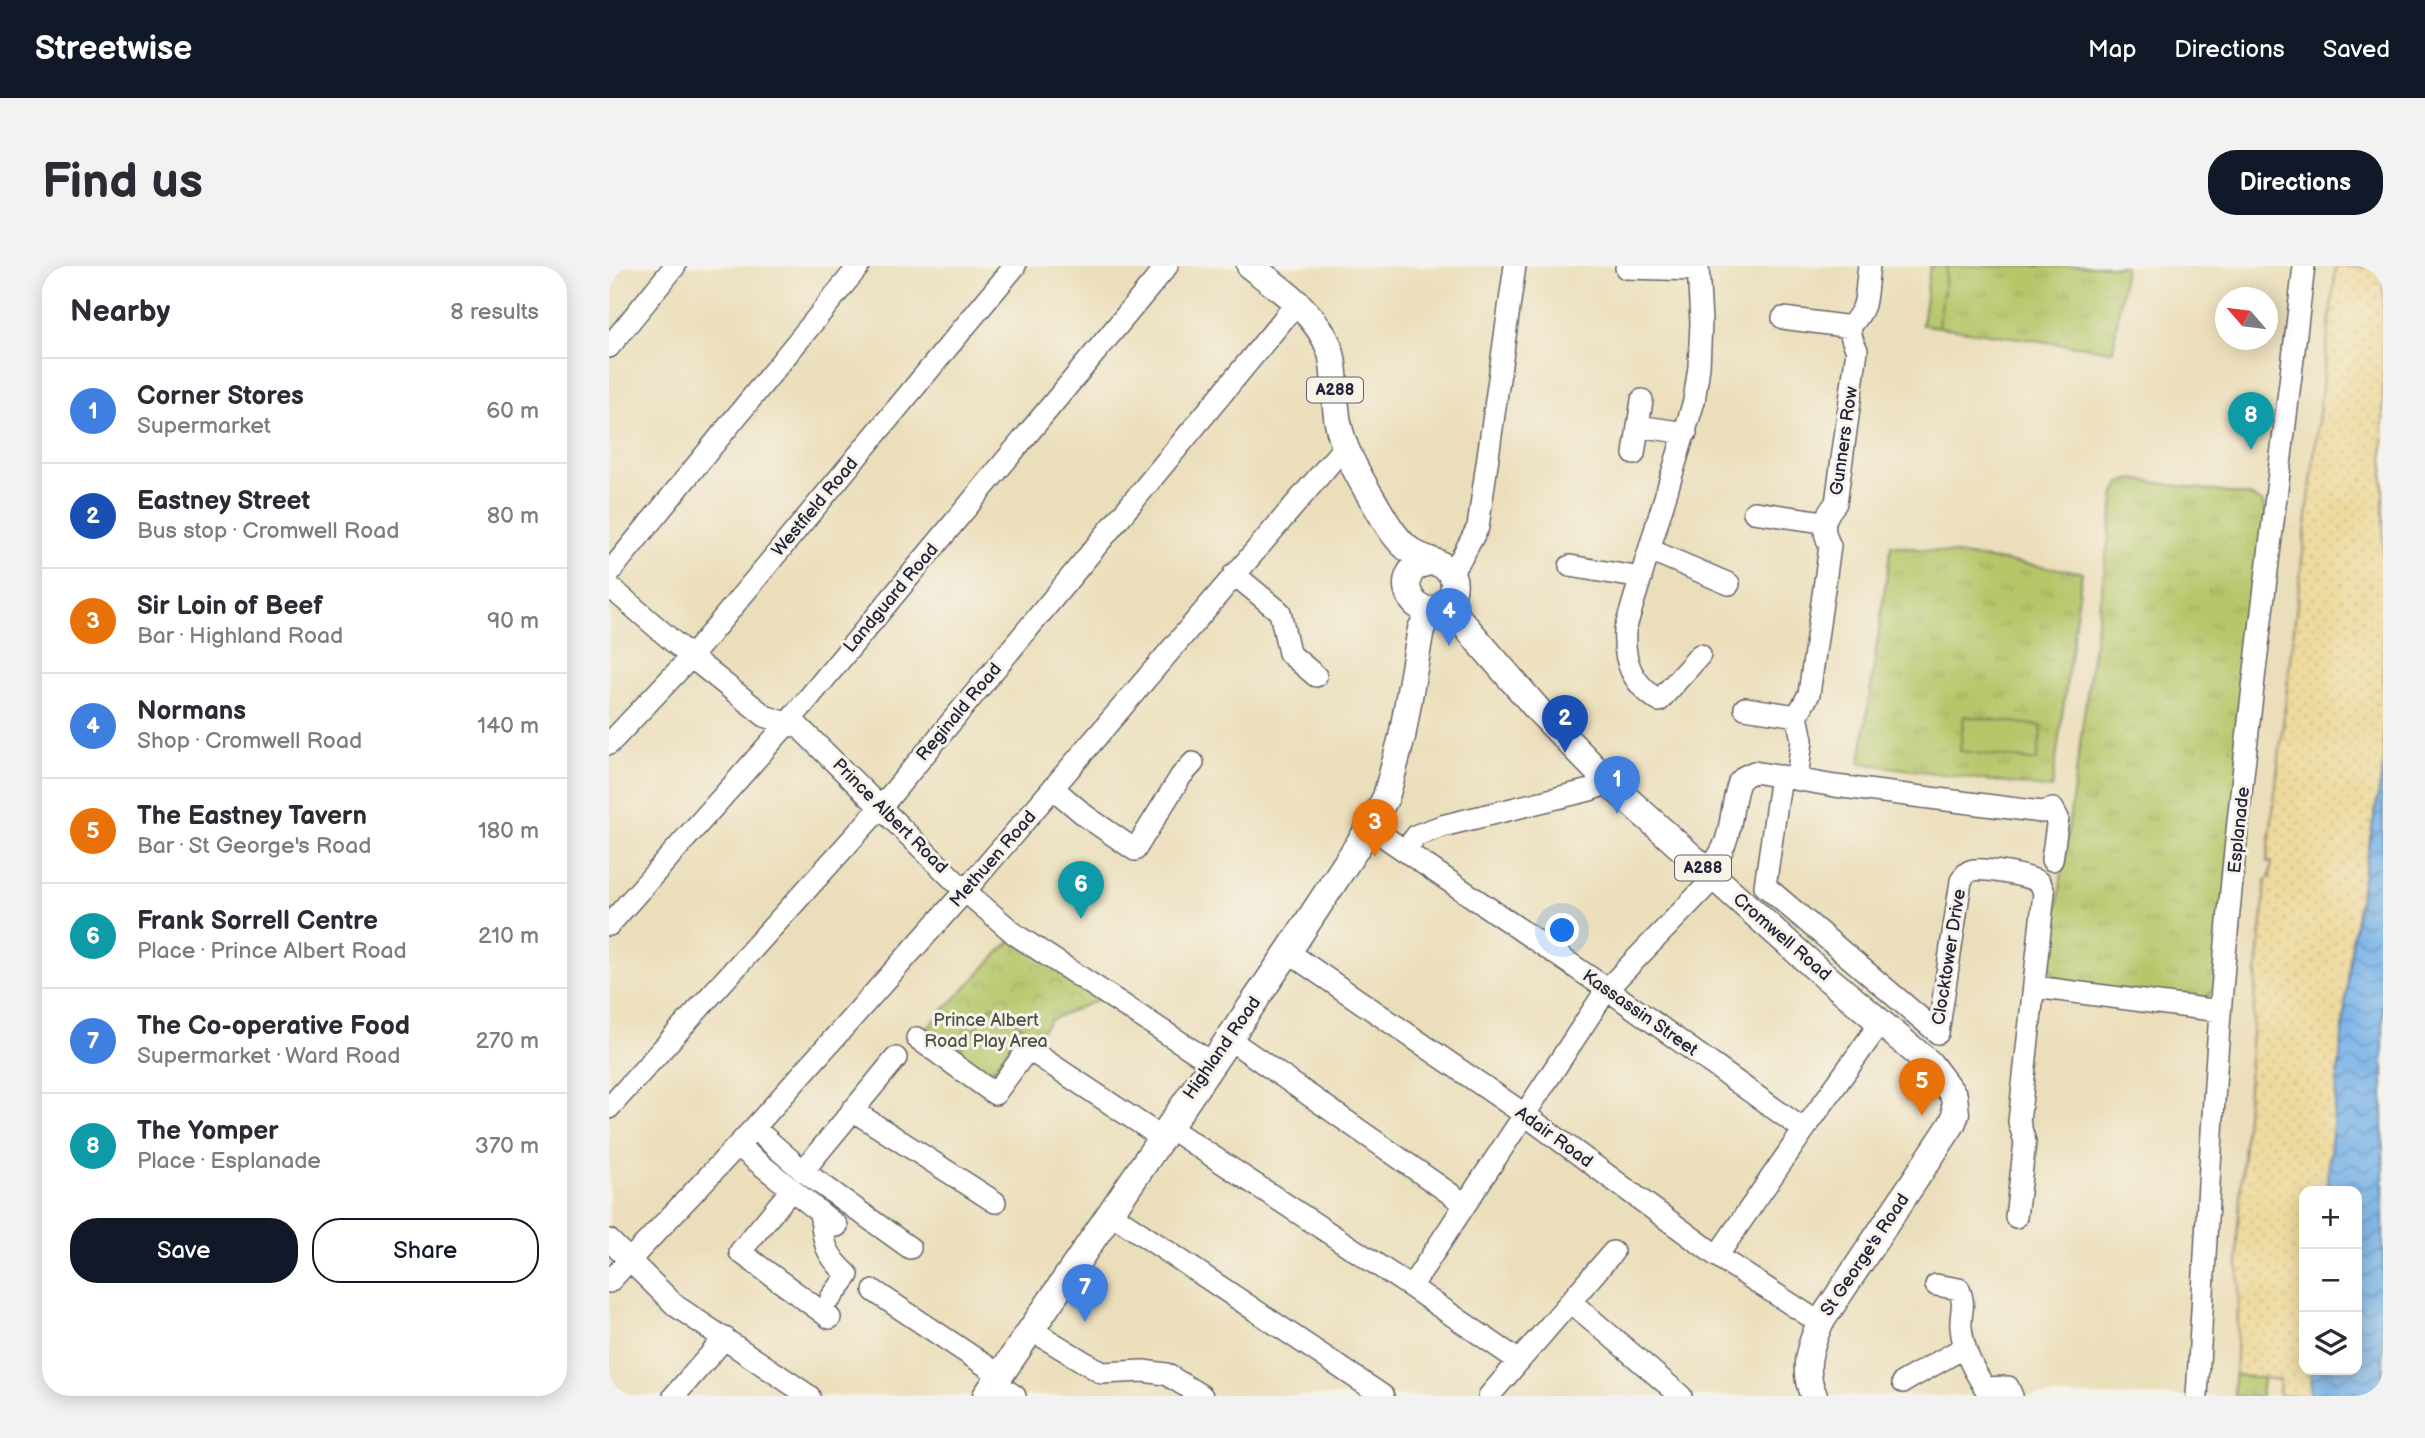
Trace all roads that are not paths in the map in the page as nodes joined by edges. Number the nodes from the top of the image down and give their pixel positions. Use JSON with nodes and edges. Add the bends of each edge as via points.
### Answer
{"nodes":[{"id":1,"x":675,"y":266,"type":"edge"},
{"id":2,"x":859,"y":266,"type":"edge"},
{"id":3,"x":1015,"y":266,"type":"edge"},
{"id":4,"x":1167,"y":266,"type":"edge"},
{"id":5,"x":1249,"y":266,"type":"edge"},
{"id":6,"x":1515,"y":266,"type":"edge"},
{"id":7,"x":1869,"y":266,"type":"edge"},
{"id":8,"x":2304,"y":266,"type":"edge"},
{"id":9,"x":1626,"y":268,"type":"dead end"},
{"id":10,"x":1698,"y":268,"type":"edge"},
{"id":11,"x":1296,"y":304,"type":"junction"},
{"id":12,"x":1783,"y":318,"type":"dead end"},
{"id":13,"x":1851,"y":327,"type":"junction"},
{"id":14,"x":609,"y":347,"type":"edge"},
{"id":15,"x":1642,"y":400,"type":"dead end"},
{"id":16,"x":1638,"y":426,"type":"junction"},
{"id":17,"x":1686,"y":433,"type":"junction"},
{"id":18,"x":1344,"y":447,"type":"junction"},
{"id":19,"x":1634,"y":454,"type":"dead end"},
{"id":20,"x":1754,"y":512,"type":"dead end"},
{"id":21,"x":1823,"y":522,"type":"junction"},
{"id":22,"x":1393,"y":533,"type":"junction"},
{"id":23,"x":1650,"y":550,"type":"junction"},
{"id":24,"x":1570,"y":566,"type":"dead end"},
{"id":25,"x":1441,"y":568,"type":"junction"},
{"id":26,"x":609,"y":573,"type":"edge"},
{"id":27,"x":1234,"y":573,"type":"junction"},
{"id":28,"x":1641,"y":578,"type":"junction"},
{"id":29,"x":1729,"y":584,"type":"dead end"},
{"id":30,"x":609,"y":586,"type":"edge"},
{"id":31,"x":1407,"y":587,"type":"junction"},
{"id":32,"x":1440,"y":607,"type":"junction"},
{"id":33,"x":1700,"y":655,"type":"dead end"},
{"id":34,"x":691,"y":657,"type":"junction"},
{"id":35,"x":1316,"y":676,"type":"dead end"},
{"id":36,"x":1411,"y":679,"type":"junction"},
{"id":37,"x":1745,"y":708,"type":"dead end"},
{"id":38,"x":1797,"y":716,"type":"junction"},
{"id":39,"x":787,"y":724,"type":"junction"},
{"id":40,"x":609,"y":744,"type":"edge"},
{"id":41,"x":1193,"y":763,"type":"dead end"},
{"id":42,"x":1789,"y":777,"type":"junction"},
{"id":43,"x":1609,"y":783,"type":"junction"},
{"id":44,"x":1054,"y":789,"type":"junction"},
{"id":45,"x":881,"y":807,"type":"junction"},
{"id":46,"x":1370,"y":827,"type":"junction"},
{"id":47,"x":1405,"y":850,"type":"junction"},
{"id":48,"x":2052,"y":860,"type":"dead end"},
{"id":49,"x":1710,"y":875,"type":"junction"},
{"id":50,"x":965,"y":891,"type":"junction"},
{"id":51,"x":609,"y":925,"type":"edge"},
{"id":52,"x":1288,"y":953,"type":"junction"},
{"id":53,"x":2035,"y":987,"type":"junction"},
{"id":54,"x":1607,"y":989,"type":"junction"},
{"id":55,"x":2220,"y":1011,"type":"junction"},
{"id":56,"x":1881,"y":1022,"type":"junction"},
{"id":57,"x":917,"y":1038,"type":"dead end"},
{"id":58,"x":1229,"y":1039,"type":"junction"},
{"id":59,"x":896,"y":1058,"type":"dead end"},
{"id":60,"x":1212,"y":1063,"type":"junction"},
{"id":61,"x":609,"y":1108,"type":"edge"},
{"id":62,"x":852,"y":1110,"type":"junction"},
{"id":63,"x":1524,"y":1114,"type":"junction"},
{"id":64,"x":1952,"y":1124,"type":"joint"},
{"id":65,"x":754,"y":1128,"type":"junction"},
{"id":66,"x":1804,"y":1130,"type":"junction"},
{"id":67,"x":1165,"y":1132,"type":"junction"},
{"id":68,"x":738,"y":1146,"type":"junction"},
{"id":69,"x":798,"y":1180,"type":"junction"},
{"id":70,"x":995,"y":1202,"type":"dead end"},
{"id":71,"x":1465,"y":1204,"type":"junction"},
{"id":72,"x":820,"y":1212,"type":"junction"},
{"id":73,"x":1110,"y":1213,"type":"junction"},
{"id":74,"x":2016,"y":1217,"type":"dead end"},
{"id":75,"x":837,"y":1226,"type":"dead end"},
{"id":76,"x":609,"y":1240,"type":"edge"},
{"id":77,"x":910,"y":1248,"type":"dead end"},
{"id":78,"x":1613,"y":1252,"type":"dead end"},
{"id":79,"x":1717,"y":1256,"type":"junction"},
{"id":80,"x":629,"y":1259,"type":"junction"},
{"id":81,"x":609,"y":1282,"type":"edge"},
{"id":82,"x":1935,"y":1285,"type":"dead end"},
{"id":83,"x":1411,"y":1287,"type":"junction"},
{"id":84,"x":874,"y":1291,"type":"dead end"},
{"id":85,"x":1571,"y":1303,"type":"junction"},
{"id":86,"x":1819,"y":1324,"type":"junction"},
{"id":87,"x":1030,"y":1329,"type":"junction"},
{"id":88,"x":725,"y":1338,"type":"junction"},
{"id":89,"x":1965,"y":1348,"type":"junction"},
{"id":90,"x":1518,"y":1361,"type":"junction"},
{"id":91,"x":1903,"y":1382,"type":"dead end"},
{"id":92,"x":999,"y":1387,"type":"edge"},
{"id":93,"x":1655,"y":1388,"type":"edge"},
{"id":94,"x":674,"y":1396,"type":"edge"},
{"id":95,"x":809,"y":1396,"type":"edge"},
{"id":96,"x":1202,"y":1396,"type":"edge"},
{"id":97,"x":1383,"y":1396,"type":"edge"},
{"id":98,"x":1489,"y":1396,"type":"edge"},
{"id":99,"x":1681,"y":1396,"type":"edge"},
{"id":100,"x":1815,"y":1396,"type":"edge"},
{"id":101,"x":2012,"y":1396,"type":"edge"},
{"id":102,"x":2197,"y":1396,"type":"edge"}],
"edges":[{"from":1,"to":14,"type":"street"},
{"from":2,"to":26,"type":"street"},
{"from":3,"to":34,"type":"street","name":"Westfield Road"},
{"from":4,"to":39,"type":"street","name":"Landguard Road"},
{"from":5,"to":11,"type":"main road","number":"A288"},
{"from":6,"to":25,"type":"street","via":[[1478,527],[1462,557]]},
{"from":7,"to":13,"type":"street","via":[[1863,307]]},
{"from":8,"to":55,"type":"street","name":"Esplanade"},
{"from":9,"to":10,"type":"street"},
{"from":10,"to":17,"type":"street","via":[[1699,367]]},
{"from":11,"to":18,"type":"main road","number":"A288","via":[[1316,325],[1330,350]]},
{"from":11,"to":45,"type":"street","name":"Reginald Road"},
{"from":12,"to":13,"type":"street"},
{"from":13,"to":21,"type":"street","name":"Gunners Row","via":[[1857,350],[1836,503]]},
{"from":15,"to":16,"type":"street"},
{"from":16,"to":17,"type":"street"},
{"from":16,"to":19,"type":"street"},
{"from":17,"to":23,"type":"street"},
{"from":18,"to":22,"type":"main road","number":"A288"},
{"from":18,"to":27,"type":"street","name":"Methuen Road"},
{"from":20,"to":21,"type":"street"},
{"from":21,"to":38,"type":"street","via":[[1830,546],[1809,694]]},
{"from":22,"to":25,"type":"main road","number":"A288","via":[[1409,550]]},
{"from":22,"to":31,"type":"main road","number":"A288"},
{"from":23,"to":28,"type":"street"},
{"from":23,"to":29,"type":"street"},
{"from":24,"to":28,"type":"street"},
{"from":25,"to":31,"type":"main road","via":[[1416,567]]},
{"from":25,"to":32,"type":"main road","via":[[1454,585]]},
{"from":27,"to":35,"type":"street","via":[[1280,612],[1289,653]]},
{"from":27,"to":44,"type":"street","name":"Methuen Road"},
{"from":28,"to":33,"type":"street","via":[[1624,649],[1638,683],[1659,701]]},
{"from":30,"to":34,"type":"street","name":"Prince Albert Road"},
{"from":31,"to":32,"type":"main road","name":"Cromwell Road","number":"A288","via":[[1418,606],[1426,610]]},
{"from":31,"to":36,"type":"main road","name":"Highland Road"},
{"from":32,"to":36,"type":"main road","name":"Highland Road","via":[[1421,629]]},
{"from":32,"to":43,"type":"main road","name":"Cromwell Road","number":"A288"},
{"from":34,"to":39,"type":"street","name":"Prince Albert Road","via":[[765,716]]},
{"from":34,"to":40,"type":"street","name":"Westfield Road"},
{"from":36,"to":46,"type":"main road","name":"Highland Road","via":[[1386,797]]},
{"from":37,"to":38,"type":"street"},
{"from":38,"to":42,"type":"street","via":[[1802,740]]},
{"from":39,"to":45,"type":"street","name":"Prince Albert Road","via":[[800,728]]},
{"from":39,"to":51,"type":"street","name":"Landguard Road"},
{"from":41,"to":44,"type":"street","via":[[1135,850]]},
{"from":42,"to":48,"type":"street","via":[[2028,811],[2053,809],[2058,818]]},
{"from":42,"to":49,"type":"street","via":[[1754,772],[1739,782],[1728,840]]},
{"from":42,"to":53,"type":"street","name":"Clocktower Drive","via":[[1765,886],[1938,1033],[1961,881],[1974,869],[2031,877],[2040,883],[2044,894]]},
{"from":43,"to":47,"type":"street","via":[[1442,826],[1417,835]]},
{"from":43,"to":49,"type":"main road","name":"Cromwell Road","number":"A288"},
{"from":44,"to":50,"type":"street","name":"Methuen Road"},
{"from":45,"to":50,"type":"street","name":"Prince Albert Road"},
{"from":45,"to":61,"type":"street","name":"Reginald Road"},
{"from":46,"to":47,"type":"street","name":"Kassassin Street"},
{"from":46,"to":52,"type":"main road","name":"Highland Road"},
{"from":47,"to":54,"type":"street","name":"Kassassin Street"},
{"from":49,"to":54,"type":"street"},
{"from":49,"to":56,"type":"main road","name":"Cromwell Road","number":"A288"},
{"from":50,"to":60,"type":"street","name":"Prince Albert Road","via":[[1016,936]]},
{"from":50,"to":65,"type":"street","name":"Methuen Road"},
{"from":52,"to":58,"type":"main road","name":"Highland Road"},
{"from":52,"to":63,"type":"street","name":"Adair Road"},
{"from":53,"to":55,"type":"street"},
{"from":53,"to":74,"type":"street","via":[[2019,1122],[2025,1142]]},
{"from":54,"to":63,"type":"street"},
{"from":54,"to":66,"type":"street","name":"Kassassin Street"},
{"from":55,"to":102,"type":"street","name":"Esplanade"},
{"from":56,"to":64,"type":"main road","name":"Cromwell Road","number":"A288","via":[[1929,1063],[1949,1089],[1956,1104]]},
{"from":56,"to":66,"type":"street"},
{"from":57,"to":67,"type":"street","via":[[995,1094],[1028,1049]]},
{"from":58,"to":60,"type":"main road","name":"Highland Road"},
{"from":58,"to":71,"type":"street"},
{"from":59,"to":62,"type":"street"},
{"from":60,"to":67,"type":"main road","name":"Highland Road"},
{"from":62,"to":69,"type":"street"},
{"from":62,"to":70,"type":"street"},
{"from":63,"to":71,"type":"street"},
{"from":63,"to":79,"type":"street","name":"Adair Road"},
{"from":64,"to":86,"type":"main road","name":"St George's Road","number":"A288"},
{"from":65,"to":68,"type":"street","name":"Methuen Road"},
{"from":65,"to":69,"type":"street"},
{"from":66,"to":79,"type":"street"},
{"from":67,"to":73,"type":"main road","name":"Highland Road"},
{"from":67,"to":83,"type":"street"},
{"from":68,"to":69,"type":"street"},
{"from":68,"to":80,"type":"street","name":"Methuen Road"},
{"from":69,"to":72,"type":"street"},
{"from":69,"to":72,"type":"street","via":[[740,1252],[830,1308],[848,1275],[827,1251]]},
{"from":69,"to":77,"type":"street"},
{"from":71,"to":83,"type":"street"},
{"from":72,"to":75,"type":"street"},
{"from":73,"to":87,"type":"main road","name":"Highland Road"},
{"from":73,"to":97,"type":"street"},
{"from":76,"to":80,"type":"street"},
{"from":78,"to":85,"type":"street"},
{"from":79,"to":86,"type":"street","name":"Adair Road"},
{"from":80,"to":81,"type":"street","name":"Methuen Road"},
{"from":80,"to":88,"type":"street","via":[[676,1306]]},
{"from":82,"to":89,"type":"street","via":[[1959,1289],[1964,1303]]},
{"from":83,"to":90,"type":"street"},
{"from":84,"to":92,"type":"street"},
{"from":85,"to":90,"type":"street"},
{"from":85,"to":93,"type":"street"},
{"from":86,"to":100,"type":"main road","name":"St George's Road","number":"A288","via":[[1807,1365]]},
{"from":87,"to":92,"type":"main road","name":"Highland Road"},
{"from":87,"to":96,"type":"street","via":[[1103,1373],[1165,1374]]},
{"from":88,"to":94,"type":"street"},
{"from":88,"to":95,"type":"street"},
{"from":89,"to":91,"type":"street"},
{"from":89,"to":101,"type":"street","via":[[1985,1388],[2008,1387]]},
{"from":90,"to":98,"type":"street"},
{"from":93,"to":99,"type":"street"}]}
